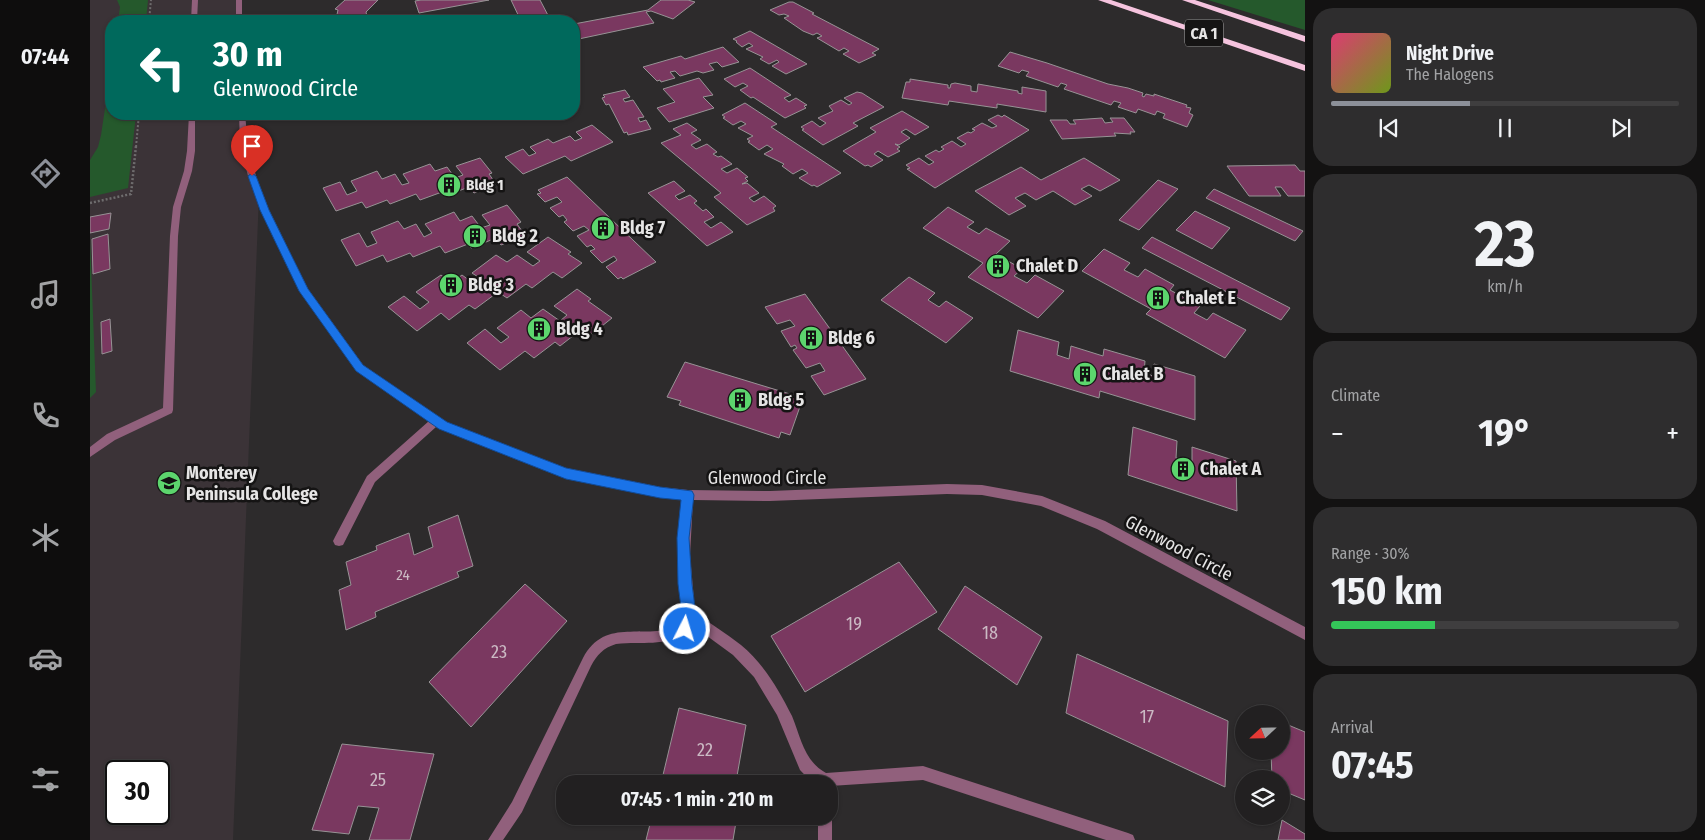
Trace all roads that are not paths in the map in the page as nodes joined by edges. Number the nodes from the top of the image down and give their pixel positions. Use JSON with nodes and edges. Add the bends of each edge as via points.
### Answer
{"nodes":[{"id":1,"x":195,"y":0,"type":"edge"},
{"id":2,"x":239,"y":0,"type":"edge"},
{"id":3,"x":1102,"y":0,"type":"edge"},
{"id":4,"x":1186,"y":0,"type":"edge"},
{"id":5,"x":194,"y":15,"type":"edge"},
{"id":6,"x":239,"y":15,"type":"edge"},
{"id":7,"x":1305,"y":39,"type":"edge"},
{"id":8,"x":1305,"y":68,"type":"edge"},
{"id":9,"x":192,"y":120,"type":"edge"},
{"id":10,"x":242,"y":120,"type":"edge"},
{"id":11,"x":436,"y":421,"type":"junction"},
{"id":12,"x":90,"y":453,"type":"edge"},
{"id":13,"x":688,"y":495,"type":"junction"},
{"id":14,"x":339,"y":541,"type":"dead end"},
{"id":15,"x":689,"y":615,"type":"junction"},
{"id":16,"x":1305,"y":634,"type":"edge"},
{"id":17,"x":813,"y":775,"type":"edge"},
{"id":18,"x":838,"y":781,"type":"edge"},
{"id":19,"x":825,"y":825,"type":"edge"},
{"id":20,"x":494,"y":840,"type":"edge"},
{"id":21,"x":825,"y":840,"type":"edge"},
{"id":22,"x":1128,"y":840,"type":"edge"}],
"edges":[{"from":1,"to":5,"type":"street"},
{"from":2,"to":6,"type":"street"},
{"from":3,"to":8,"type":"highway","number":"CA 1"},
{"from":4,"to":7,"type":"highway","number":"CA 1"},
{"from":9,"to":12,"type":"street","via":[[188,171],[177,207],[174,236],[168,410],[111,437]]},
{"from":10,"to":11,"type":"street","name":"Glenwood Circle","via":[[252,176],[304,291],[360,368]]},
{"from":11,"to":13,"type":"street","name":"Glenwood Circle","via":[[566,473]]},
{"from":11,"to":14,"type":"street","via":[[371,479]]},
{"from":13,"to":15,"type":"street","via":[[683,538]]},
{"from":13,"to":16,"type":"street","name":"Glenwood Circle","via":[[779,496],[948,489],[982,490],[1042,501],[1101,525]]},
{"from":15,"to":17,"type":"street","via":[[744,656],[760,676],[788,723],[803,766]]},
{"from":15,"to":20,"type":"street","via":[[685,629],[676,635],[663,639],[622,637],[596,648],[517,807]]},
{"from":18,"to":22,"type":"street","via":[[923,773]]},
{"from":19,"to":21,"type":"street"}]}
